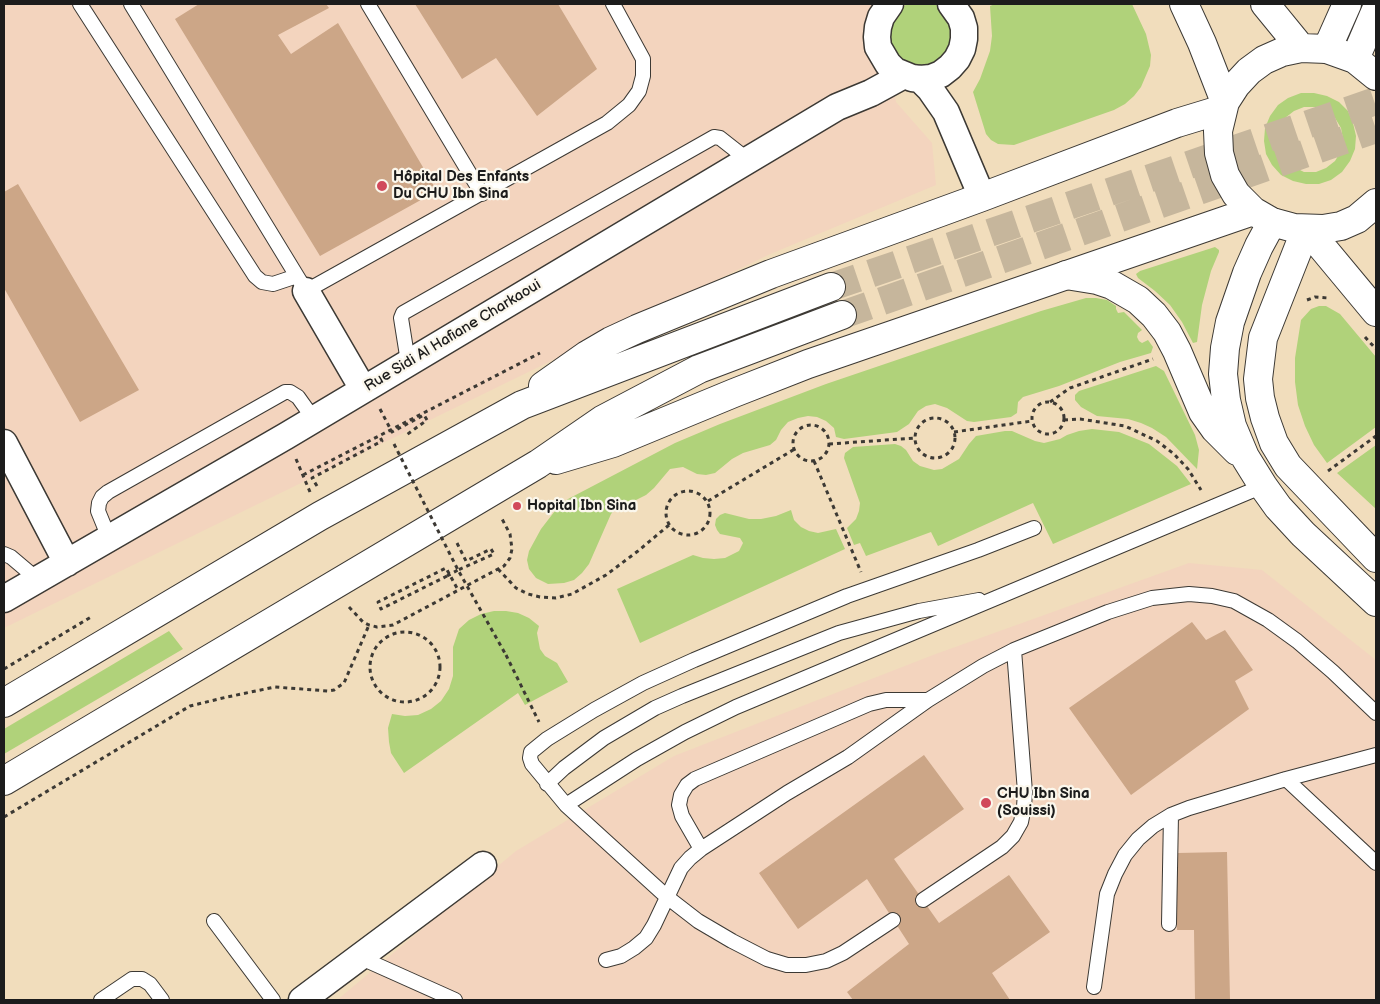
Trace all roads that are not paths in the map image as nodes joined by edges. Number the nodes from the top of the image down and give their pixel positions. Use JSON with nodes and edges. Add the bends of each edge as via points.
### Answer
{"nodes":[{"id":1,"x":80,"y":4,"type":"edge"},
{"id":2,"x":131,"y":4,"type":"edge"},
{"id":3,"x":368,"y":4,"type":"edge"},
{"id":4,"x":613,"y":4,"type":"edge"},
{"id":5,"x":890,"y":4,"type":"edge"},
{"id":6,"x":951,"y":4,"type":"edge"},
{"id":7,"x":1184,"y":4,"type":"edge"},
{"id":8,"x":1265,"y":4,"type":"edge"},
{"id":9,"x":1347,"y":4,"type":"edge"},
{"id":10,"x":1376,"y":10,"type":"edge"},
{"id":11,"x":878,"y":47,"type":"junction"},
{"id":12,"x":1314,"y":49,"type":"junction"},
{"id":13,"x":950,"y":67,"type":"junction"},
{"id":14,"x":1369,"y":67,"type":"edge"},
{"id":15,"x":912,"y":77,"type":"junction"},
{"id":16,"x":1224,"y":105,"type":"junction"},
{"id":17,"x":840,"y":106,"type":"junction"},
{"id":18,"x":952,"y":125,"type":"junction"},
{"id":19,"x":748,"y":160,"type":"junction"},
{"id":20,"x":482,"y":194,"type":"junction"},
{"id":21,"x":982,"y":197,"type":"junction"},
{"id":22,"x":1376,"y":203,"type":"edge"},
{"id":23,"x":1263,"y":216,"type":"junction"},
{"id":24,"x":1306,"y":229,"type":"junction"},
{"id":25,"x":1066,"y":275,"type":"junction"},
{"id":26,"x":302,"y":284,"type":"junction"},
{"id":27,"x":831,"y":287,"type":"tunnel mouth"},
{"id":28,"x":1376,"y":312,"type":"edge"},
{"id":29,"x":842,"y":315,"type":"tunnel mouth"},
{"id":30,"x":408,"y":362,"type":"junction"},
{"id":31,"x":370,"y":395,"type":"junction"},
{"id":32,"x":522,"y":405,"type":"junction"},
{"id":33,"x":313,"y":418,"type":"junction"},
{"id":34,"x":4,"y":443,"type":"edge"},
{"id":35,"x":1245,"y":457,"type":"junction"},
{"id":36,"x":538,"y":464,"type":"junction"},
{"id":37,"x":1263,"y":486,"type":"junction"},
{"id":38,"x":1034,"y":528,"type":"dead end"},
{"id":39,"x":109,"y":538,"type":"junction"},
{"id":40,"x":4,"y":554,"type":"edge"},
{"id":41,"x":1376,"y":558,"type":"edge"},
{"id":42,"x":67,"y":562,"type":"junction"},
{"id":43,"x":37,"y":580,"type":"junction"},
{"id":44,"x":1006,"y":594,"type":"junction"},
{"id":45,"x":4,"y":599,"type":"edge"},
{"id":46,"x":1376,"y":602,"type":"edge"},
{"id":47,"x":1014,"y":650,"type":"junction"},
{"id":48,"x":928,"y":700,"type":"junction"},
{"id":49,"x":4,"y":703,"type":"edge"},
{"id":50,"x":1376,"y":713,"type":"edge"},
{"id":51,"x":1376,"y":755,"type":"edge"},
{"id":52,"x":1286,"y":779,"type":"junction"},
{"id":53,"x":4,"y":781,"type":"edge"},
{"id":54,"x":547,"y":784,"type":"junction"},
{"id":55,"x":566,"y":805,"type":"junction"},
{"id":56,"x":1171,"y":815,"type":"junction"},
{"id":57,"x":701,"y":850,"type":"junction"},
{"id":58,"x":1376,"y":863,"type":"edge"},
{"id":59,"x":483,"y":865,"type":"dead end"},
{"id":60,"x":667,"y":897,"type":"junction"},
{"id":61,"x":923,"y":900,"type":"dead end"},
{"id":62,"x":893,"y":920,"type":"dead end"},
{"id":63,"x":214,"y":921,"type":"dead end"},
{"id":64,"x":1169,"y":924,"type":"dead end"},
{"id":65,"x":359,"y":957,"type":"junction"},
{"id":66,"x":606,"y":960,"type":"dead end"},
{"id":67,"x":1094,"y":987,"type":"dead end"},
{"id":68,"x":101,"y":1000,"type":"edge"},
{"id":69,"x":162,"y":1000,"type":"edge"},
{"id":70,"x":273,"y":1000,"type":"edge"},
{"id":71,"x":302,"y":1000,"type":"edge"},
{"id":72,"x":455,"y":1000,"type":"edge"}],
"edges":[{"from":1,"to":26,"type":"lane","via":[[255,276],[262,282],[273,284]]},
{"from":2,"to":26,"type":"lane"},
{"from":3,"to":20,"type":"lane"},
{"from":4,"to":20,"type":"lane","via":[[643,59],[639,91],[629,105],[607,123]]},
{"from":5,"to":11,"type":"street","via":[[878,27]]},
{"from":6,"to":13,"type":"street","via":[[961,18],[964,39],[957,59]]},
{"from":7,"to":16,"type":"main road"},
{"from":8,"to":12,"type":"main road"},
{"from":9,"to":12,"type":"main road"},
{"from":10,"to":14,"type":"main road"},
{"from":11,"to":15,"type":"street","via":[[888,64]]},
{"from":11,"to":17,"type":"street","via":[[863,80]]},
{"from":12,"to":14,"type":"main road"},
{"from":12,"to":16,"type":"main road","via":[[1282,52],[1264,60],[1236,85]]},
{"from":13,"to":15,"type":"street","name":"Rue Sidi Al Hafiane Charkaoui","via":[[931,78]]},
{"from":13,"to":18,"type":"street"},
{"from":15,"to":17,"type":"street","name":"Rue Sidi Al Hafiane Charkaoui"},
{"from":15,"to":18,"type":"street","via":[[939,100]]},
{"from":16,"to":21,"type":"main road"},
{"from":16,"to":23,"type":"main road","via":[[1218,131],[1225,175],[1236,194]]},
{"from":17,"to":19,"type":"street","name":"Rue Sidi Al Hafiane Charkaoui"},
{"from":18,"to":21,"type":"street"},
{"from":19,"to":30,"type":"street","name":"Rue Sidi Al Hafiane Charkaoui"},
{"from":19,"to":30,"type":"lane","via":[[720,138],[714,137],[403,313]]},
{"from":20,"to":26,"type":"lane"},
{"from":21,"to":32,"type":"main road","via":[[771,274],[636,329],[572,365]]},
{"from":22,"to":24,"type":"main road","via":[[1357,219],[1341,226]]},
{"from":23,"to":24,"type":"main road","via":[[1294,228]]},
{"from":23,"to":25,"type":"main road"},
{"from":23,"to":35,"type":"main road","via":[[1259,246],[1230,322],[1223,374],[1232,426]]},
{"from":24,"to":28,"type":"main road"},
{"from":24,"to":41,"type":"main road","via":[[1262,338],[1258,378],[1260,398],[1274,443],[1288,466]]},
{"from":25,"to":35,"type":"main road","via":[[1112,285],[1132,296],[1154,315],[1177,351],[1203,412],[1224,439]]},
{"from":25,"to":36,"type":"main road","via":[[808,364],[613,443]]},
{"from":26,"to":31,"type":"street"},
{"from":27,"to":32,"type":"main road"},
{"from":29,"to":36,"type":"main road","via":[[699,369],[602,420]]},
{"from":30,"to":31,"type":"street","name":"Rue Sidi Al Hafiane Charkaoui"},
{"from":31,"to":33,"type":"street","name":"Rue Sidi Al Hafiane Charkaoui"},
{"from":32,"to":49,"type":"main road","via":[[320,516]]},
{"from":33,"to":39,"type":"street","name":"Rue Sidi Al Hafiane Charkaoui"},
{"from":33,"to":39,"type":"lane","via":[[298,397],[285,392],[108,492],[98,504],[98,511]]},
{"from":34,"to":42,"type":"street"},
{"from":35,"to":37,"type":"main road"},
{"from":36,"to":53,"type":"main road"},
{"from":37,"to":44,"type":"lane"},
{"from":37,"to":46,"type":"main road","via":[[1303,534]]},
{"from":38,"to":54,"type":"lane","via":[[766,628],[643,683],[594,710],[531,752],[532,764]]},
{"from":39,"to":42,"type":"street","name":"Rue Sidi Al Hafiane Charkaoui"},
{"from":40,"to":43,"type":"lane"},
{"from":42,"to":43,"type":"street","name":"Rue Sidi Al Hafiane Charkaoui"},
{"from":43,"to":45,"type":"street","name":"Rue Sidi Al Hafiane Charkaoui"},
{"from":44,"to":54,"type":"lane","via":[[919,611],[812,642],[654,708],[604,738]]},
{"from":44,"to":55,"type":"lane","via":[[736,707],[637,759]]},
{"from":47,"to":48,"type":"lane"},
{"from":47,"to":50,"type":"lane","via":[[1152,598],[1188,594],[1212,596],[1234,601],[1268,620],[1304,647]]},
{"from":47,"to":61,"type":"lane","via":[[1025,792],[1021,822],[1002,847]]},
{"from":48,"to":57,"type":"lane","via":[[848,757]]},
{"from":48,"to":57,"type":"lane","via":[[886,700],[869,704],[695,779],[681,794],[679,805]]},
{"from":51,"to":52,"type":"lane"},
{"from":52,"to":56,"type":"lane"},
{"from":52,"to":58,"type":"lane"},
{"from":54,"to":55,"type":"lane"},
{"from":55,"to":60,"type":"lane"},
{"from":56,"to":64,"type":"lane"},
{"from":56,"to":67,"type":"lane","via":[[1138,839],[1115,874],[1108,894]]},
{"from":57,"to":60,"type":"lane","via":[[681,868]]},
{"from":59,"to":65,"type":"street"},
{"from":60,"to":62,"type":"lane","via":[[732,942],[786,965],[826,961],[844,953]]},
{"from":60,"to":66,"type":"lane","via":[[646,938],[621,956]]},
{"from":63,"to":70,"type":"lane"},
{"from":65,"to":71,"type":"street"},
{"from":65,"to":72,"type":"lane"},
{"from":68,"to":69,"type":"lane","via":[[132,979],[142,979],[150,984]]}]}
